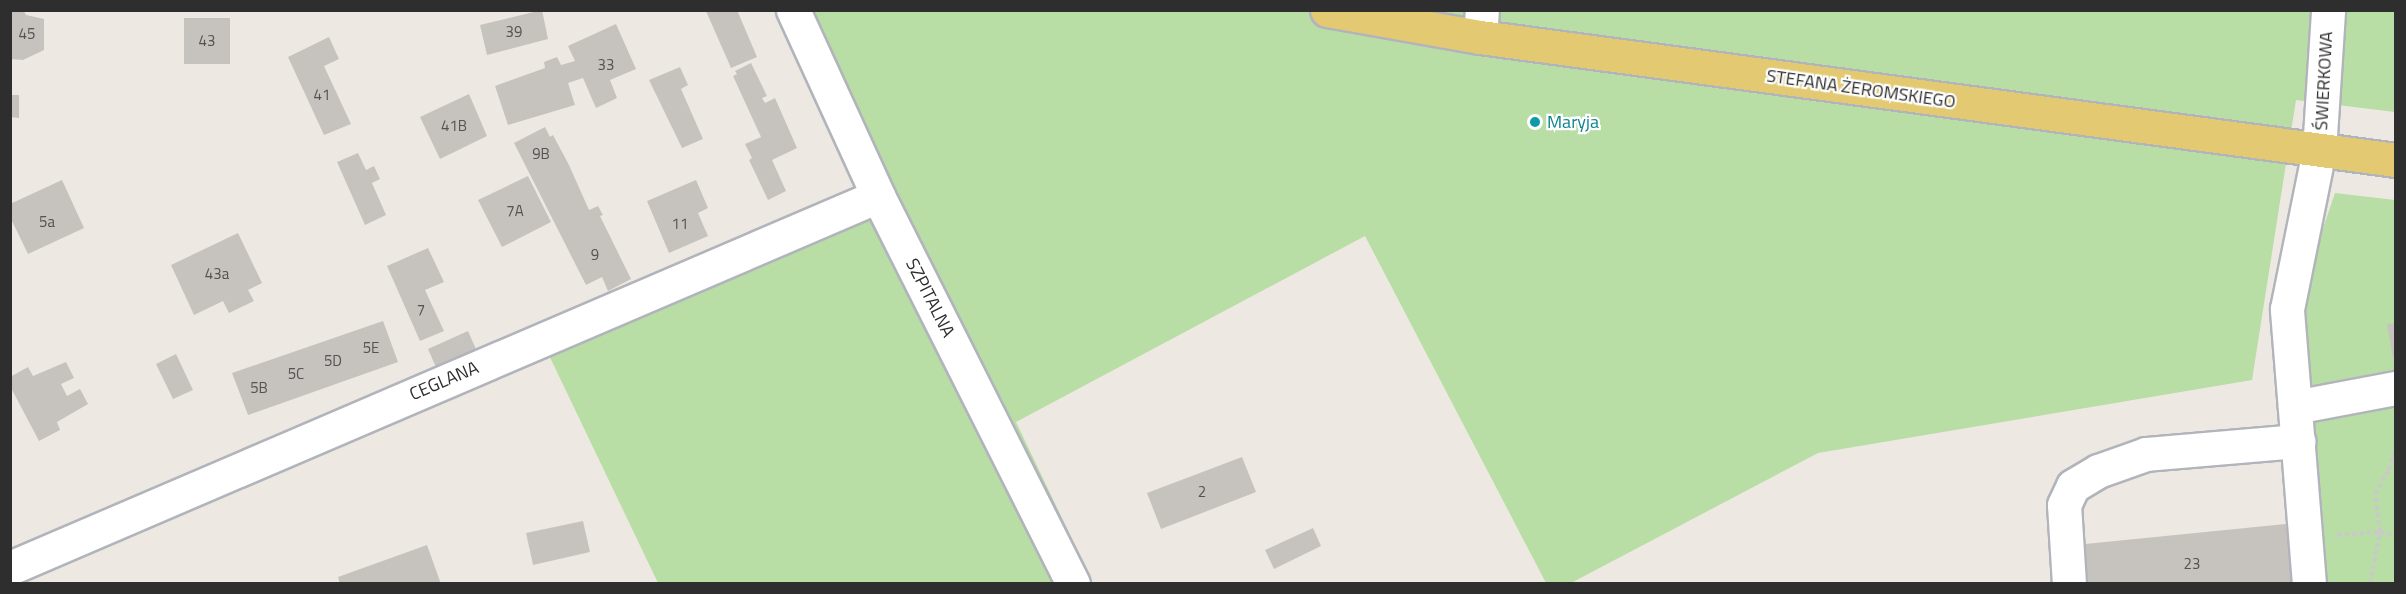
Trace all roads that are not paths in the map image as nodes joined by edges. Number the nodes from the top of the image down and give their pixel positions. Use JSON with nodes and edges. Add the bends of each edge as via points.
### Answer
{"nodes":[{"id":1,"x":793,"y":10,"type":"edge"},
{"id":2,"x":1327,"y":10,"type":"edge"},
{"id":3,"x":2328,"y":10,"type":"edge"},
{"id":4,"x":1481,"y":24,"type":"edge"},
{"id":5,"x":2319,"y":151,"type":"junction"},
{"id":6,"x":2396,"y":160,"type":"edge"},
{"id":7,"x":878,"y":196,"type":"junction"},
{"id":8,"x":2396,"y":388,"type":"edge"},
{"id":9,"x":2295,"y":407,"type":"junction"},
{"id":10,"x":2298,"y":441,"type":"junction"},
{"id":11,"x":10,"y":568,"type":"edge"},
{"id":12,"x":1073,"y":584,"type":"edge"},
{"id":13,"x":2068,"y":584,"type":"edge"},
{"id":14,"x":2309,"y":584,"type":"edge"}],
"edges":[{"from":1,"to":7,"type":"street","name":"SZPITALNA"},
{"from":2,"to":4,"type":"main road","name":"STEFANA ŻEROMSKIEGO"},
{"from":3,"to":5,"type":"street","name":"ŚWIERKOWA"},
{"from":4,"to":5,"type":"main road","name":"STEFANA ŻEROMSKIEGO"},
{"from":5,"to":6,"type":"main road","name":"STEFANA ŻEROMSKIEGO"},
{"from":5,"to":9,"type":"street","name":"ŚWIERKOWA","via":[[2287,309]]},
{"from":7,"to":11,"type":"street","name":"CEGLANA"},
{"from":7,"to":12,"type":"street","name":"SZPITALNA"},
{"from":8,"to":9,"type":"street"},
{"from":9,"to":10,"type":"street","name":"ŚWIERKOWA"},
{"from":10,"to":13,"type":"street","via":[[2146,454],[2098,471],[2073,486],[2064,506]]},
{"from":10,"to":14,"type":"street","name":"ŚWIERKOWA"}]}
